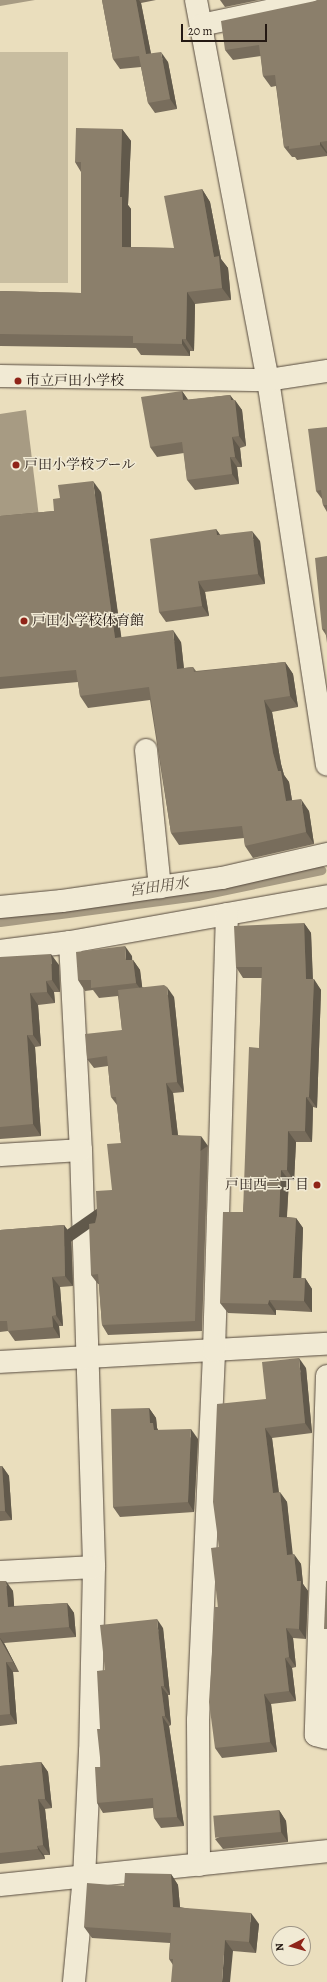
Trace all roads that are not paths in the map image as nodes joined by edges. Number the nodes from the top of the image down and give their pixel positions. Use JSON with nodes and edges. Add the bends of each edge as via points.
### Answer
{"nodes":[{"id":1,"x":196,"y":0,"type":"edge"},
{"id":2,"x":320,"y":0,"type":"edge"},
{"id":3,"x":201,"y":25,"type":"junction"},
{"id":4,"x":327,"y":371,"type":"edge"},
{"id":5,"x":0,"y":376,"type":"edge"},
{"id":6,"x":268,"y":380,"type":"junction"},
{"id":7,"x":146,"y":750,"type":"dead end"},
{"id":8,"x":327,"y":764,"type":"edge"},
{"id":9,"x":327,"y":854,"type":"edge"},
{"id":10,"x":160,"y":887,"type":"junction"},
{"id":11,"x":327,"y":896,"type":"edge"},
{"id":12,"x":0,"y":907,"type":"edge"},
{"id":13,"x":227,"y":914,"type":"junction"},
{"id":14,"x":70,"y":942,"type":"junction"},
{"id":15,"x":0,"y":951,"type":"edge"},
{"id":16,"x":81,"y":1150,"type":"junction"},
{"id":17,"x":0,"y":1155,"type":"edge"},
{"id":18,"x":327,"y":1344,"type":"edge"},
{"id":19,"x":214,"y":1351,"type":"junction"},
{"id":20,"x":86,"y":1358,"type":"junction"},
{"id":21,"x":0,"y":1362,"type":"edge"},
{"id":22,"x":327,"y":1376,"type":"edge"},
{"id":23,"x":94,"y":1567,"type":"junction"},
{"id":24,"x":0,"y":1572,"type":"edge"},
{"id":25,"x":327,"y":1738,"type":"edge"},
{"id":26,"x":327,"y":1851,"type":"edge"},
{"id":27,"x":199,"y":1865,"type":"junction"},
{"id":28,"x":84,"y":1876,"type":"junction"},
{"id":29,"x":0,"y":1885,"type":"edge"},
{"id":30,"x":74,"y":1982,"type":"edge"}],
"edges":[{"from":1,"to":3,"type":"street"},
{"from":2,"to":3,"type":"street"},
{"from":3,"to":6,"type":"street"},
{"from":4,"to":6,"type":"street"},
{"from":5,"to":6,"type":"street"},
{"from":6,"to":8,"type":"street"},
{"from":7,"to":10,"type":"street"},
{"from":9,"to":10,"type":"street","via":[[222,878]]},
{"from":10,"to":12,"type":"street"},
{"from":11,"to":13,"type":"street"},
{"from":13,"to":14,"type":"street"},
{"from":13,"to":19,"type":"street"},
{"from":14,"to":15,"type":"street"},
{"from":14,"to":16,"type":"street"},
{"from":16,"to":17,"type":"street"},
{"from":16,"to":20,"type":"street"},
{"from":18,"to":19,"type":"street"},
{"from":19,"to":20,"type":"street"},
{"from":19,"to":27,"type":"street","via":[[198,1720]]},
{"from":20,"to":21,"type":"street"},
{"from":20,"to":23,"type":"street"},
{"from":22,"to":25,"type":"street","via":[[316,1735]]},
{"from":23,"to":24,"type":"street"},
{"from":23,"to":28,"type":"street"},
{"from":26,"to":27,"type":"street"},
{"from":27,"to":28,"type":"street"},
{"from":28,"to":29,"type":"street"},
{"from":28,"to":30,"type":"street"}]}
